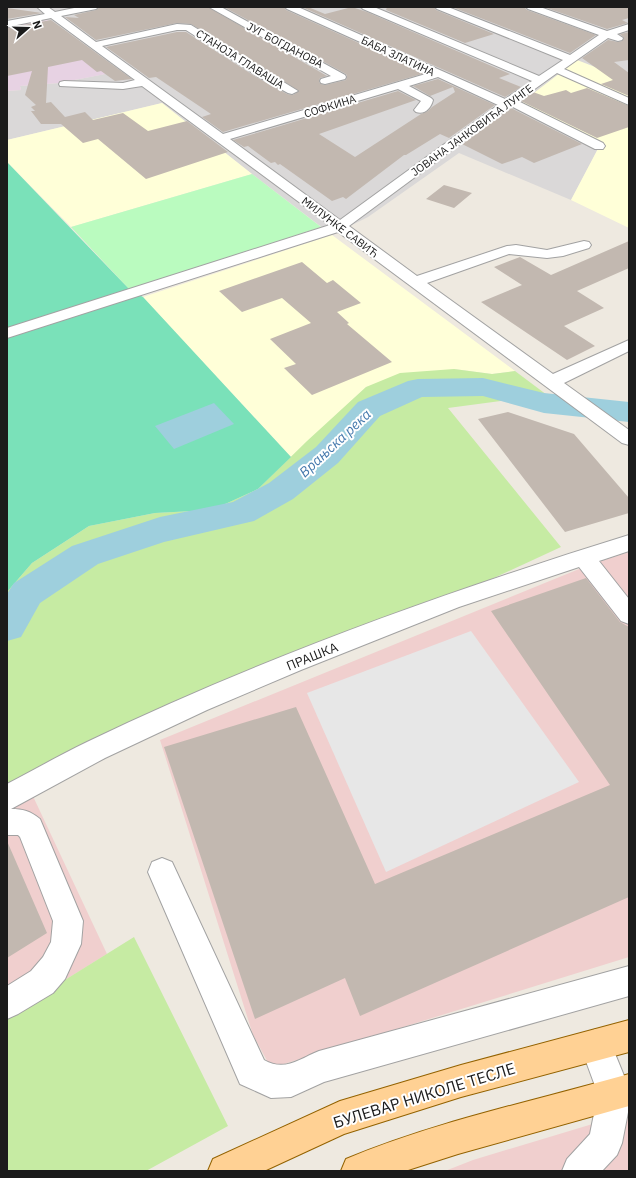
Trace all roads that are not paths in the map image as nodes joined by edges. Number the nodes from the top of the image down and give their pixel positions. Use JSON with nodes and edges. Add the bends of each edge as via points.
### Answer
{"nodes":[{"id":1,"x":92,"y":7,"type":"edge"},
{"id":2,"x":214,"y":7,"type":"edge"},
{"id":3,"x":290,"y":7,"type":"edge"},
{"id":4,"x":366,"y":7,"type":"edge"},
{"id":5,"x":440,"y":7,"type":"edge"},
{"id":6,"x":531,"y":7,"type":"edge"},
{"id":7,"x":45,"y":9,"type":"edge"},
{"id":8,"x":7,"y":20,"type":"edge"},
{"id":9,"x":7,"y":24,"type":"edge"},
{"id":10,"x":629,"y":27,"type":"edge"},
{"id":11,"x":607,"y":34,"type":"junction"},
{"id":12,"x":629,"y":42,"type":"edge"},
{"id":13,"x":94,"y":45,"type":"junction"},
{"id":14,"x":571,"y":59,"type":"junction"},
{"id":15,"x":556,"y":69,"type":"junction"},
{"id":16,"x":438,"y":74,"type":"junction"},
{"id":17,"x":325,"y":81,"type":"dead end"},
{"id":18,"x":540,"y":81,"type":"junction"},
{"id":19,"x":144,"y":82,"type":"junction"},
{"id":20,"x":64,"y":84,"type":"dead end"},
{"id":21,"x":400,"y":86,"type":"junction"},
{"id":22,"x":292,"y":91,"type":"dead end"},
{"id":23,"x":629,"y":102,"type":"edge"},
{"id":24,"x":508,"y":103,"type":"junction"},
{"id":25,"x":420,"y":110,"type":"dead end"},
{"id":26,"x":222,"y":138,"type":"junction"},
{"id":27,"x":599,"y":146,"type":"dead end"},
{"id":28,"x":339,"y":227,"type":"junction"},
{"id":29,"x":584,"y":245,"type":"dead end"},
{"id":30,"x":414,"y":282,"type":"junction"},
{"id":31,"x":7,"y":334,"type":"edge"},
{"id":32,"x":629,"y":346,"type":"edge"},
{"id":33,"x":551,"y":382,"type":"junction"},
{"id":34,"x":622,"y":434,"type":"edge"},
{"id":35,"x":629,"y":543,"type":"edge"},
{"id":36,"x":584,"y":558,"type":"junction"},
{"id":37,"x":629,"y":615,"type":"edge"},
{"id":38,"x":7,"y":798,"type":"edge"},
{"id":39,"x":7,"y":822,"type":"edge"},
{"id":40,"x":162,"y":872,"type":"dead end"},
{"id":41,"x":629,"y":981,"type":"edge"},
{"id":42,"x":7,"y":1003,"type":"edge"},
{"id":43,"x":629,"y":1036,"type":"edge"},
{"id":44,"x":596,"y":1045,"type":"junction"},
{"id":45,"x":622,"y":1092,"type":"edge"},
{"id":46,"x":586,"y":1168,"type":"edge"},
{"id":47,"x":226,"y":1171,"type":"edge"},
{"id":48,"x":358,"y":1171,"type":"edge"}],
"edges":[{"from":1,"to":7,"type":"street"},
{"from":2,"to":17,"type":"street","name":"ЈУГ БОГДАНОВА","via":[[341,77]]},
{"from":3,"to":16,"type":"street","name":"БАБА ЗЛАТИНА"},
{"from":4,"to":18,"type":"street"},
{"from":5,"to":14,"type":"street"},
{"from":6,"to":11,"type":"street"},
{"from":7,"to":8,"type":"street","via":[[25,17]]},
{"from":7,"to":9,"type":"street"},
{"from":7,"to":13,"type":"street","name":"МИЛУНКЕ САВИЋ"},
{"from":10,"to":11,"type":"street","name":"ЈОВАНА ЈАНКОВИЋА ЛУНГЕ"},
{"from":11,"to":12,"type":"street"},
{"from":11,"to":14,"type":"street","name":"ЈОВАНА ЈАНКОВИЋА ЛУНГЕ"},
{"from":13,"to":19,"type":"street","name":"МИЛУНКЕ САВИЋ"},
{"from":13,"to":22,"type":"street","name":"СТАНОЈА ГЛАВАША","via":[[177,27],[188,27]]},
{"from":14,"to":15,"type":"street","name":"ЈОВАНА ЈАНКОВИЋА ЛУНГЕ"},
{"from":15,"to":18,"type":"street","name":"ЈОВАНА ЈАНКОВИЋА ЛУНГЕ"},
{"from":15,"to":23,"type":"street"},
{"from":16,"to":21,"type":"street","name":"СОФКИНА"},
{"from":16,"to":24,"type":"street","name":"БАБА ЗЛАТИНА"},
{"from":18,"to":24,"type":"street","name":"ЈОВАНА ЈАНКОВИЋА ЛУНГЕ"},
{"from":19,"to":20,"type":"street","via":[[123,86]]},
{"from":19,"to":26,"type":"street","name":"МИЛУНКЕ САВИЋ"},
{"from":21,"to":25,"type":"street","via":[[427,100],[426,105]]},
{"from":21,"to":26,"type":"street","name":"СОФКИНА"},
{"from":24,"to":27,"type":"street","name":"БАБА ЗЛАТИНА"},
{"from":24,"to":28,"type":"street","name":"ЈОВАНА ЈАНКОВИЋА ЛУНГЕ"},
{"from":26,"to":28,"type":"street","name":"МИЛУНКЕ САВИЋ"},
{"from":28,"to":30,"type":"street","name":"МИЛУНКЕ САВИЋ"},
{"from":28,"to":31,"type":"street","name":"ЈОВАНА ЈАНКОВИЋА ЛУНГЕ"},
{"from":29,"to":30,"type":"street","via":[[550,254],[520,249],[507,250]]},
{"from":30,"to":33,"type":"street","name":"МИЛУНКЕ САВИЋ"},
{"from":32,"to":33,"type":"street"},
{"from":33,"to":34,"type":"street","name":"МИЛУНКЕ САВИЋ"},
{"from":35,"to":36,"type":"street","name":"ПРАШКА"},
{"from":36,"to":37,"type":"street"},
{"from":36,"to":38,"type":"street","name":"ПРАШКА","via":[[451,601],[293,663],[96,750]]},
{"from":39,"to":42,"type":"street","via":[[23,822],[30,828],[68,921],[66,944],[54,968],[42,982]]},
{"from":40,"to":41,"type":"street","via":[[252,1072],[271,1082],[291,1081],[319,1067]]},
{"from":43,"to":44,"type":"main road","name":"БУЛЕВАР НИКОЛЕ ТЕСЛЕ"},
{"from":44,"to":45,"type":"street"},
{"from":44,"to":47,"type":"main road","name":"БУЛЕВАР НИКОЛЕ ТЕСЛЕ","via":[[461,1080],[340,1118]]},
{"from":45,"to":46,"type":"street","via":[[605,1143]]},
{"from":45,"to":48,"type":"main road","via":[[443,1142]]}]}
